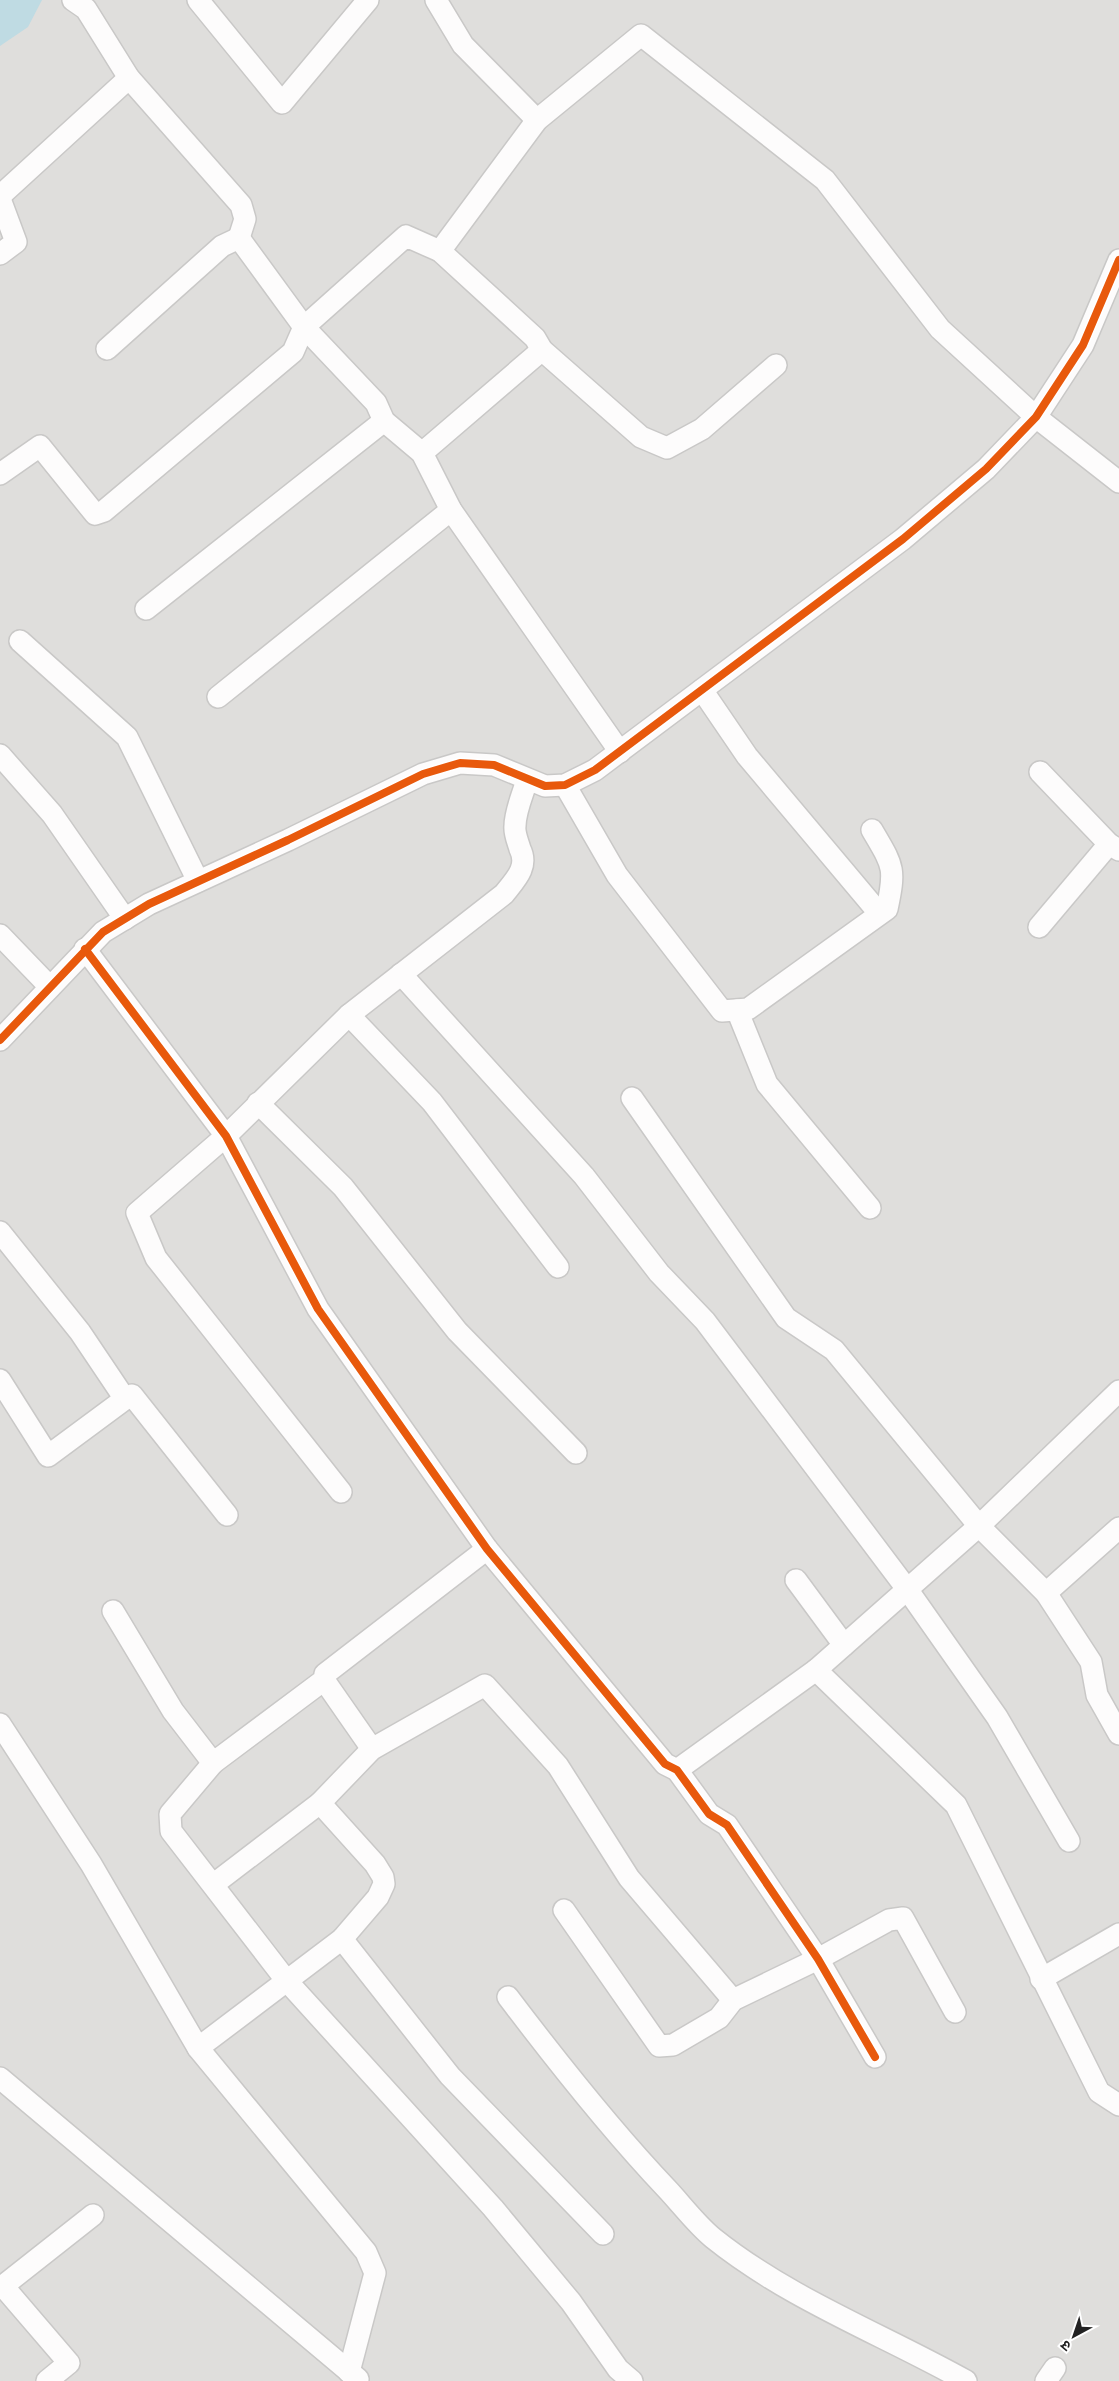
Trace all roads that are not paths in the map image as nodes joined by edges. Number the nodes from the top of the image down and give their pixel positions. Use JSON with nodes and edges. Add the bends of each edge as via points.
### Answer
{"nodes":[{"id":1,"x":198,"y":0,"type":"edge"},
{"id":2,"x":368,"y":0,"type":"edge"},
{"id":3,"x":436,"y":0,"type":"edge"},
{"id":4,"x":87,"y":3,"type":"edge"},
{"id":5,"x":129,"y":78,"type":"junction"},
{"id":6,"x":537,"y":120,"type":"junction"},
{"id":7,"x":0,"y":197,"type":"edge"},
{"id":8,"x":239,"y":238,"type":"junction"},
{"id":9,"x":440,"y":251,"type":"junction"},
{"id":10,"x":0,"y":254,"type":"edge"},
{"id":11,"x":1119,"y":260,"type":"edge"},
{"id":12,"x":304,"y":327,"type":"junction"},
{"id":13,"x":107,"y":348,"type":"dead end"},
{"id":14,"x":542,"y":350,"type":"junction"},
{"id":15,"x":776,"y":365,"type":"dead end"},
{"id":16,"x":1036,"y":417,"type":"junction"},
{"id":17,"x":384,"y":421,"type":"junction"},
{"id":18,"x":422,"y":453,"type":"junction"},
{"id":19,"x":0,"y":474,"type":"edge"},
{"id":20,"x":1119,"y":482,"type":"edge"},
{"id":21,"x":452,"y":510,"type":"junction"},
{"id":22,"x":146,"y":609,"type":"dead end"},
{"id":23,"x":20,"y":641,"type":"dead end"},
{"id":24,"x":702,"y":690,"type":"junction"},
{"id":25,"x":218,"y":697,"type":"dead end"},
{"id":26,"x":620,"y":752,"type":"junction"},
{"id":27,"x":0,"y":755,"type":"edge"},
{"id":28,"x":1040,"y":772,"type":"dead end"},
{"id":29,"x":527,"y":780,"type":"junction"},
{"id":30,"x":565,"y":786,"type":"junction"},
{"id":31,"x":872,"y":830,"type":"dead end"},
{"id":32,"x":1114,"y":847,"type":"edge"},
{"id":33,"x":198,"y":881,"type":"junction"},
{"id":34,"x":880,"y":913,"type":"junction"},
{"id":35,"x":125,"y":919,"type":"junction"},
{"id":36,"x":1039,"y":927,"type":"dead end"},
{"id":37,"x":0,"y":935,"type":"edge"},
{"id":38,"x":85,"y":949,"type":"junction"},
{"id":39,"x":401,"y":974,"type":"junction"},
{"id":40,"x":50,"y":987,"type":"junction"},
{"id":41,"x":737,"y":1010,"type":"junction"},
{"id":42,"x":349,"y":1015,"type":"junction"},
{"id":43,"x":0,"y":1040,"type":"edge"},
{"id":44,"x":632,"y":1098,"type":"dead end"},
{"id":45,"x":258,"y":1103,"type":"junction"},
{"id":46,"x":226,"y":1136,"type":"junction"},
{"id":47,"x":870,"y":1208,"type":"dead end"},
{"id":48,"x":0,"y":1232,"type":"edge"},
{"id":49,"x":558,"y":1267,"type":"dead end"},
{"id":50,"x":0,"y":1380,"type":"edge"},
{"id":51,"x":1119,"y":1391,"type":"edge"},
{"id":52,"x":125,"y":1399,"type":"junction"},
{"id":53,"x":576,"y":1453,"type":"dead end"},
{"id":54,"x":341,"y":1492,"type":"dead end"},
{"id":55,"x":227,"y":1515,"type":"dead end"},
{"id":56,"x":979,"y":1526,"type":"junction"},
{"id":57,"x":1119,"y":1528,"type":"edge"},
{"id":58,"x":487,"y":1549,"type":"junction"},
{"id":59,"x":796,"y":1580,"type":"dead end"},
{"id":60,"x":907,"y":1589,"type":"junction"},
{"id":61,"x":1046,"y":1594,"type":"junction"},
{"id":62,"x":113,"y":1611,"type":"dead end"},
{"id":63,"x":844,"y":1645,"type":"junction"},
{"id":64,"x":816,"y":1670,"type":"junction"},
{"id":65,"x":324,"y":1680,"type":"junction"},
{"id":66,"x":0,"y":1724,"type":"edge"},
{"id":67,"x":1119,"y":1734,"type":"edge"},
{"id":68,"x":372,"y":1749,"type":"junction"},
{"id":69,"x":213,"y":1763,"type":"junction"},
{"id":70,"x":677,"y":1770,"type":"junction"},
{"id":71,"x":320,"y":1803,"type":"junction"},
{"id":72,"x":1069,"y":1841,"type":"dead end"},
{"id":73,"x":214,"y":1884,"type":"junction"},
{"id":74,"x":564,"y":1910,"type":"dead end"},
{"id":75,"x":1119,"y":1934,"type":"edge"},
{"id":76,"x":342,"y":1939,"type":"junction"},
{"id":77,"x":818,"y":1959,"type":"junction"},
{"id":78,"x":1041,"y":1979,"type":"junction"},
{"id":79,"x":286,"y":1980,"type":"junction"},
{"id":80,"x":508,"y":1997,"type":"dead end"},
{"id":81,"x":734,"y":2000,"type":"junction"},
{"id":82,"x":954,"y":2012,"type":"dead end"},
{"id":83,"x":198,"y":2048,"type":"junction"},
{"id":84,"x":875,"y":2057,"type":"dead end"},
{"id":85,"x":0,"y":2078,"type":"edge"},
{"id":86,"x":1119,"y":2105,"type":"edge"},
{"id":87,"x":94,"y":2215,"type":"dead end"},
{"id":88,"x":603,"y":2234,"type":"dead end"},
{"id":89,"x":2,"y":2287,"type":"edge"},
{"id":90,"x":355,"y":2376,"type":"edge"},
{"id":91,"x":618,"y":2377,"type":"edge"},
{"id":92,"x":47,"y":2381,"type":"edge"},
{"id":93,"x":966,"y":2381,"type":"edge"}],
"edges":[{"from":1,"to":2,"type":"street","via":[[282,103]]},
{"from":3,"to":6,"type":"street","via":[[463,45]]},
{"from":4,"to":5,"type":"street"},
{"from":5,"to":7,"type":"street"},
{"from":5,"to":8,"type":"street","via":[[241,205],[245,219]]},
{"from":6,"to":9,"type":"street"},
{"from":6,"to":16,"type":"street","via":[[641,35],[825,180],[940,329]]},
{"from":7,"to":10,"type":"street","via":[[16,242]]},
{"from":8,"to":12,"type":"street"},
{"from":8,"to":13,"type":"street","via":[[222,246]]},
{"from":9,"to":12,"type":"street","via":[[406,236]]},
{"from":9,"to":14,"type":"street","via":[[535,338]]},
{"from":11,"to":16,"type":"street","via":[[1083,345]]},
{"from":12,"to":17,"type":"street","via":[[376,403]]},
{"from":12,"to":19,"type":"street","via":[[292,352],[104,511],[95,514],[40,446]]},
{"from":14,"to":15,"type":"street","via":[[641,437],[667,448],[702,430]]},
{"from":14,"to":18,"type":"street"},
{"from":16,"to":20,"type":"street"},
{"from":16,"to":24,"type":"street","via":[[986,470],[904,540]]},
{"from":17,"to":18,"type":"street"},
{"from":17,"to":22,"type":"street"},
{"from":18,"to":21,"type":"street"},
{"from":21,"to":25,"type":"street"},
{"from":21,"to":26,"type":"street"},
{"from":23,"to":33,"type":"street","via":[[127,737]]},
{"from":24,"to":26,"type":"street"},
{"from":24,"to":34,"type":"street","via":[[747,756]]},
{"from":26,"to":30,"type":"street"},
{"from":27,"to":35,"type":"street","via":[[52,814]]},
{"from":28,"to":32,"type":"street"},
{"from":29,"to":30,"type":"street","via":[[545,786]]},
{"from":29,"to":33,"type":"street","via":[[494,765],[460,763],[423,774]]},
{"from":29,"to":39,"type":"street","via":[[514,826],[523,855],[519,876],[504,894]]},
{"from":30,"to":41,"type":"street","via":[[617,875],[722,1011]]},
{"from":31,"to":34,"type":"street","via":[[892,864],[893,881],[888,909]]},
{"from":32,"to":36,"type":"street"},
{"from":33,"to":35,"type":"street"},
{"from":34,"to":41,"type":"street","via":[[748,1009]]},
{"from":35,"to":38,"type":"street","via":[[102,932]]},
{"from":37,"to":40,"type":"street"},
{"from":38,"to":40,"type":"street"},
{"from":38,"to":46,"type":"street"},
{"from":39,"to":42,"type":"street"},
{"from":39,"to":60,"type":"street","via":[[584,1176],[659,1273],[705,1320]]},
{"from":40,"to":43,"type":"street"},
{"from":41,"to":47,"type":"street","via":[[767,1084]]},
{"from":42,"to":45,"type":"street"},
{"from":42,"to":49,"type":"street","via":[[432,1102]]},
{"from":44,"to":56,"type":"street","via":[[786,1318],[834,1350]]},
{"from":45,"to":46,"type":"street"},
{"from":45,"to":53,"type":"street","via":[[343,1188],[457,1331]]},
{"from":46,"to":54,"type":"street","via":[[137,1213],[156,1258]]},
{"from":46,"to":58,"type":"street","via":[[318,1309]]},
{"from":48,"to":52,"type":"street","via":[[80,1332]]},
{"from":50,"to":52,"type":"street","via":[[48,1456]]},
{"from":51,"to":56,"type":"street"},
{"from":52,"to":55,"type":"street","via":[[132,1395]]},
{"from":56,"to":60,"type":"street"},
{"from":56,"to":61,"type":"street"},
{"from":57,"to":61,"type":"street"},
{"from":58,"to":65,"type":"street","via":[[325,1674]]},
{"from":58,"to":70,"type":"street","via":[[665,1764]]},
{"from":59,"to":63,"type":"street"},
{"from":60,"to":63,"type":"street"},
{"from":60,"to":72,"type":"street","via":[[997,1717]]},
{"from":61,"to":67,"type":"street","via":[[1091,1662],[1097,1695]]},
{"from":62,"to":69,"type":"street","via":[[172,1711]]},
{"from":63,"to":64,"type":"street"},
{"from":64,"to":70,"type":"street"},
{"from":64,"to":78,"type":"street","via":[[956,1805]]},
{"from":65,"to":68,"type":"street"},
{"from":65,"to":69,"type":"street"},
{"from":66,"to":83,"type":"street","via":[[91,1864]]},
{"from":68,"to":71,"type":"street"},
{"from":68,"to":81,"type":"street","via":[[485,1685],[558,1766],[629,1878]]},
{"from":69,"to":73,"type":"street","via":[[170,1814],[171,1831]]},
{"from":70,"to":77,"type":"street","via":[[709,1814],[726,1825]]},
{"from":71,"to":73,"type":"street"},
{"from":71,"to":76,"type":"street","via":[[383,1877],[384,1884],[378,1897]]},
{"from":73,"to":79,"type":"street"},
{"from":74,"to":81,"type":"street","via":[[659,2046],[673,2045],[718,2018]]},
{"from":75,"to":78,"type":"street"},
{"from":76,"to":79,"type":"street"},
{"from":76,"to":88,"type":"street","via":[[450,2076]]},
{"from":77,"to":81,"type":"street"},
{"from":77,"to":82,"type":"street","via":[[889,1920],[903,1918]]},
{"from":77,"to":84,"type":"street"},
{"from":78,"to":86,"type":"street","via":[[1099,2092]]},
{"from":79,"to":83,"type":"street"},
{"from":79,"to":91,"type":"street","via":[[493,2208],[571,2302]]},
{"from":80,"to":93,"type":"street","via":[[641,2162],[712,2238],[779,2284]]},
{"from":83,"to":90,"type":"street","via":[[366,2252],[375,2273]]},
{"from":85,"to":90,"type":"street"},
{"from":87,"to":89,"type":"street"},
{"from":89,"to":92,"type":"street","via":[[69,2363]]}]}
